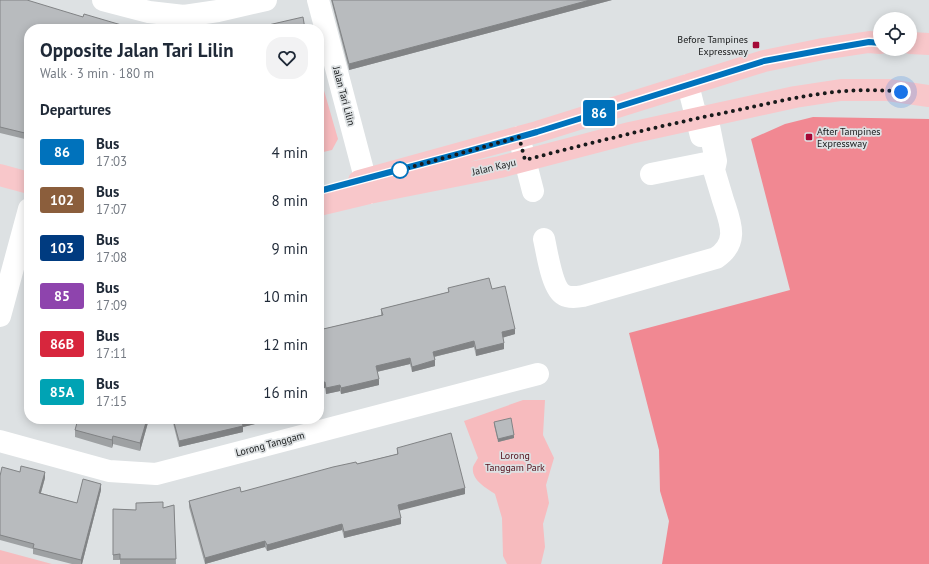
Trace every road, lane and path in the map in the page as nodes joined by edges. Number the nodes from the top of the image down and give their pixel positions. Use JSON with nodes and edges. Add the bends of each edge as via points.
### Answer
{"nodes":[{"id":1,"x":103,"y":0,"type":"edge"},
{"id":2,"x":266,"y":0,"type":"edge"},
{"id":3,"x":318,"y":0,"type":"edge"},
{"id":4,"x":873,"y":42,"type":"edge"},
{"id":5,"x":917,"y":43,"type":"edge"},
{"id":6,"x":929,"y":44,"type":"edge"},
{"id":7,"x":688,"y":85,"type":"junction"},
{"id":8,"x":929,"y":96,"type":"edge"},
{"id":9,"x":702,"y":117,"type":"junction"},
{"id":10,"x":519,"y":137,"type":"junction"},
{"id":11,"x":525,"y":160,"type":"junction"},
{"id":12,"x":712,"y":165,"type":"junction"},
{"id":13,"x":650,"y":174,"type":"dead end"},
{"id":14,"x":0,"y":175,"type":"edge"},
{"id":15,"x":24,"y":182,"type":"edge"},
{"id":16,"x":368,"y":186,"type":"junction"},
{"id":17,"x":0,"y":188,"type":"edge"},
{"id":18,"x":324,"y":190,"type":"edge"},
{"id":19,"x":533,"y":191,"type":"dead end"},
{"id":20,"x":24,"y":195,"type":"edge"},
{"id":21,"x":324,"y":203,"type":"edge"},
{"id":22,"x":24,"y":228,"type":"edge"},
{"id":23,"x":544,"y":239,"type":"dead end"},
{"id":24,"x":0,"y":316,"type":"edge"},
{"id":25,"x":538,"y":374,"type":"dead end"},
{"id":26,"x":0,"y":441,"type":"edge"}],
"edges":[{"from":1,"to":2,"type":"street","via":[[149,12],[184,16]]},
{"from":3,"to":16,"type":"street","name":"Jalan Tari Lilin"},
{"from":4,"to":7,"type":"main road","name":"Jalan Kayu","via":[[764,61]]},
{"from":5,"to":6,"type":"main road"},
{"from":7,"to":9,"type":"street"},
{"from":7,"to":10,"type":"main road","name":"Jalan Kayu"},
{"from":8,"to":9,"type":"main road","name":"Jalan Kayu","via":[[888,90],[841,90]]},
{"from":9,"to":11,"type":"main road","name":"Jalan Kayu"},
{"from":9,"to":12,"type":"street"},
{"from":10,"to":11,"type":"street"},
{"from":10,"to":16,"type":"main road","name":"Jalan Kayu"},
{"from":11,"to":16,"type":"main road","name":"Jalan Kayu","via":[[500,167]]},
{"from":11,"to":19,"type":"street"},
{"from":12,"to":13,"type":"street"},
{"from":12,"to":23,"type":"street","via":[[731,229],[728,247],[716,258],[572,297],[564,295],[557,288]]},
{"from":14,"to":15,"type":"main road"},
{"from":16,"to":18,"type":"main road","name":"Jalan Kayu"},
{"from":16,"to":21,"type":"main road","name":"Jalan Kayu"},
{"from":17,"to":20,"type":"main road"},
{"from":22,"to":24,"type":"street"},
{"from":25,"to":26,"type":"street","name":"Lorong Tanggam","via":[[156,474],[109,471]]}]}
